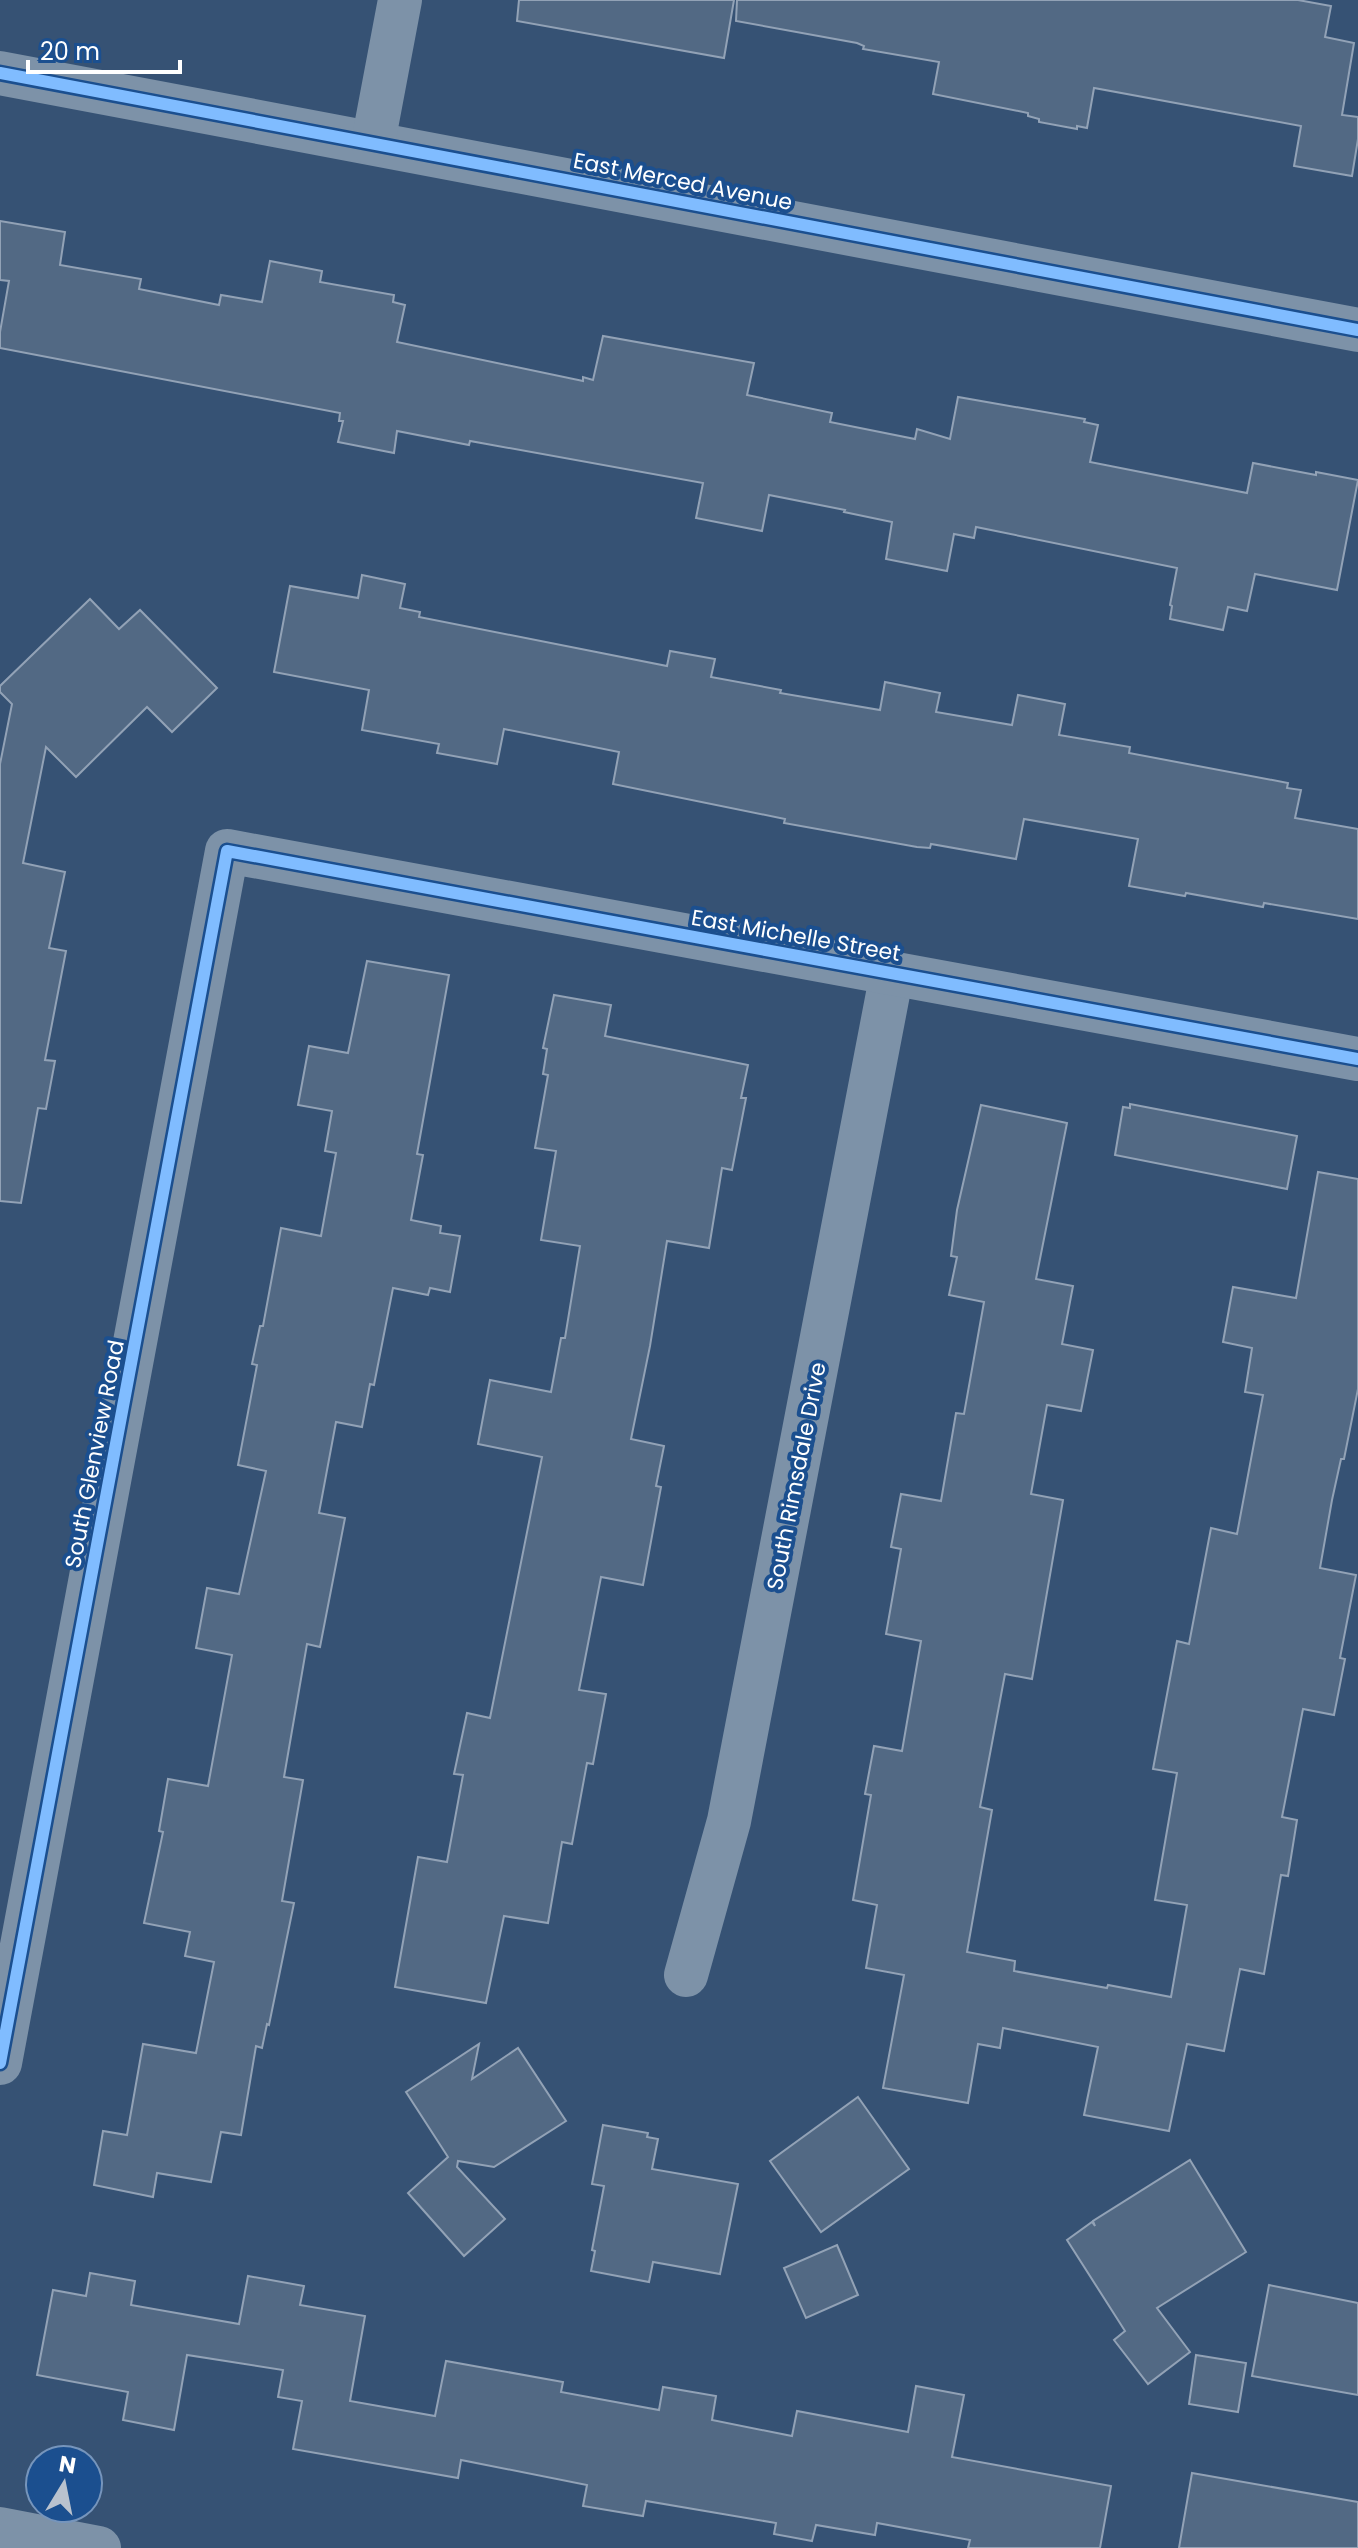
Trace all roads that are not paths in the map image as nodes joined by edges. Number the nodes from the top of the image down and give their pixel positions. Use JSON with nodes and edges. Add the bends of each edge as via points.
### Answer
{"nodes":[{"id":1,"x":400,"y":0,"type":"edge"},
{"id":2,"x":0,"y":73,"type":"edge"},
{"id":3,"x":373,"y":143,"type":"junction"},
{"id":4,"x":1358,"y":330,"type":"edge"},
{"id":5,"x":227,"y":851,"type":"joint"},
{"id":6,"x":892,"y":973,"type":"junction"},
{"id":7,"x":1358,"y":1059,"type":"edge"},
{"id":8,"x":686,"y":1975,"type":"dead end"},
{"id":9,"x":0,"y":2063,"type":"edge"},
{"id":10,"x":0,"y":2529,"type":"edge"},
{"id":11,"x":99,"y":2548,"type":"edge"}],
"edges":[{"from":1,"to":3,"type":"street"},
{"from":2,"to":3,"type":"street","name":"East Merced Avenue"},
{"from":3,"to":4,"type":"street","name":"East Merced Avenue"},
{"from":5,"to":6,"type":"street","name":"East Michelle Street"},
{"from":5,"to":9,"type":"street","name":"South Glenview Road"},
{"from":6,"to":7,"type":"street","name":"East Michelle Street"},
{"from":6,"to":8,"type":"street","name":"South Rimsdale Drive","via":[[729,1821]]},
{"from":10,"to":11,"type":"street"}]}
